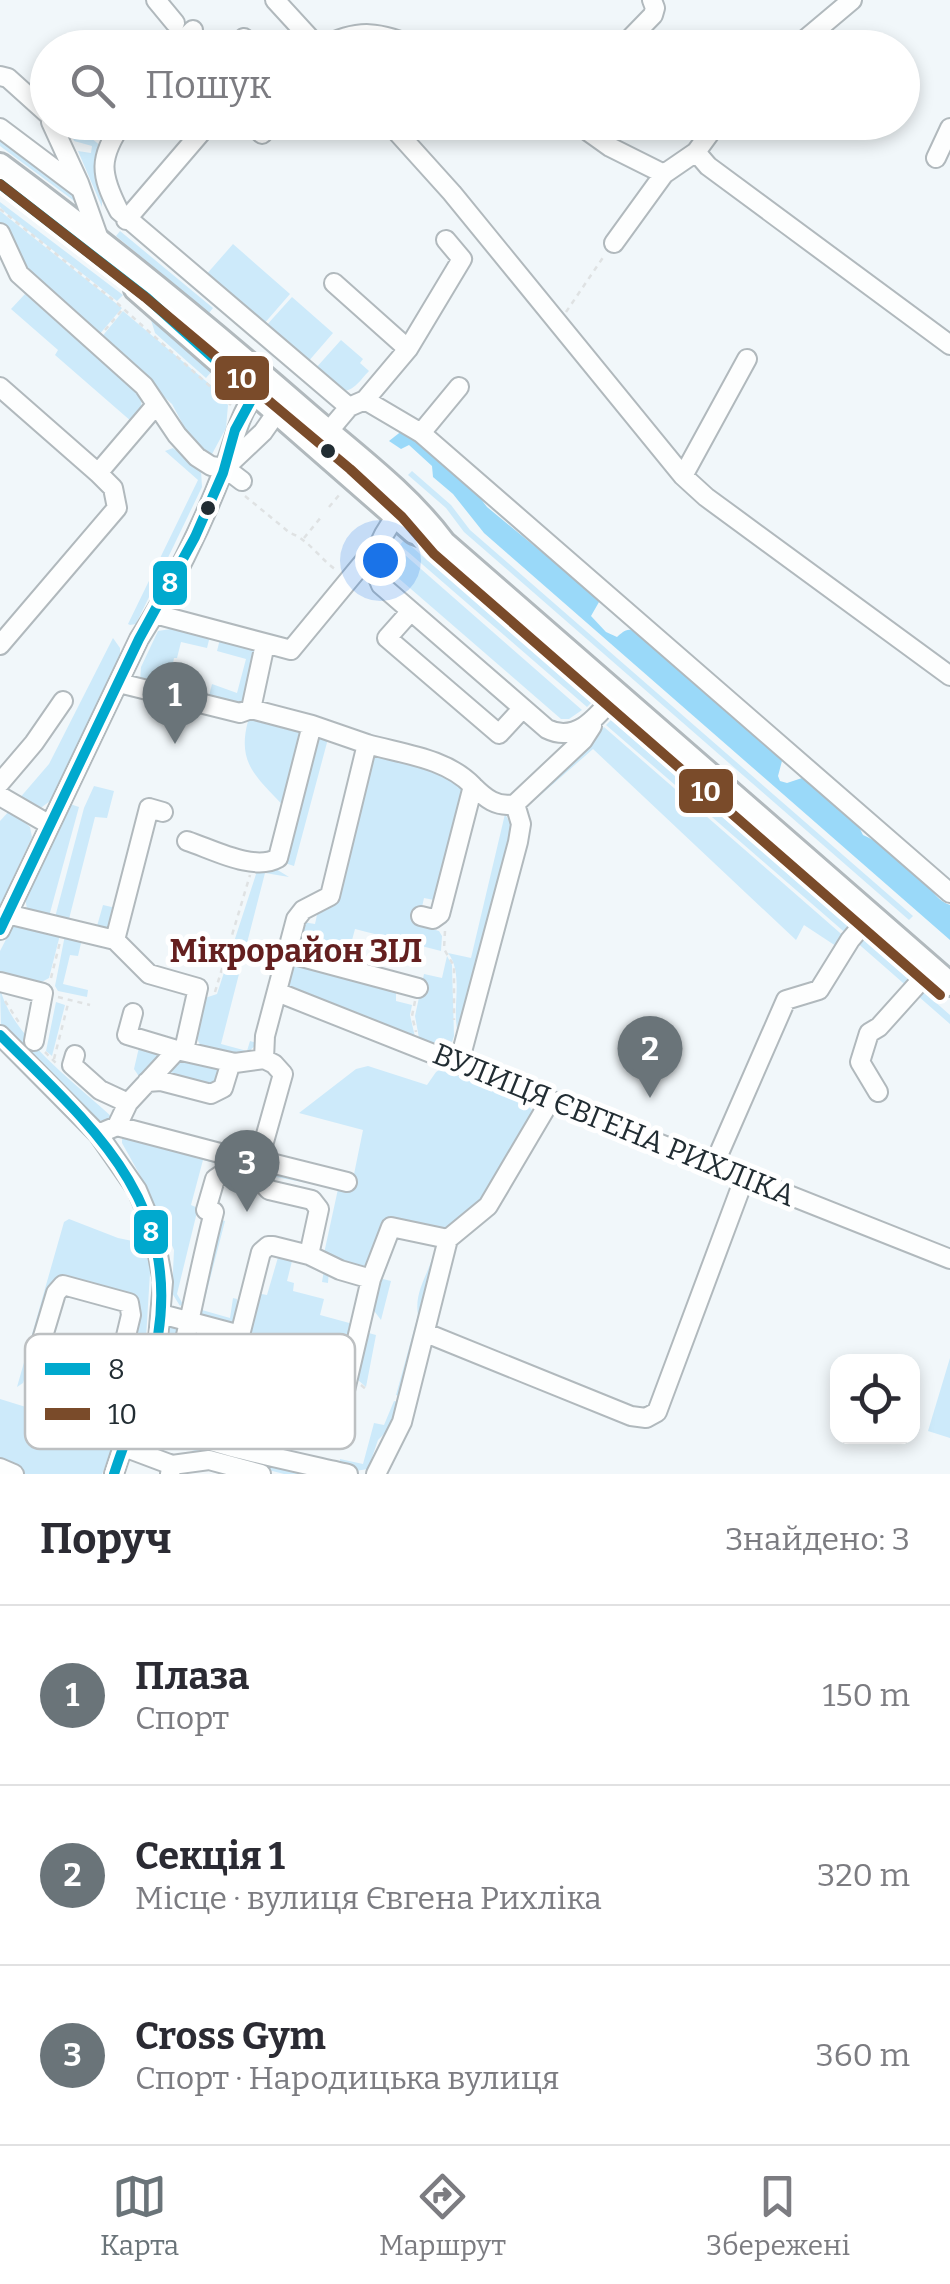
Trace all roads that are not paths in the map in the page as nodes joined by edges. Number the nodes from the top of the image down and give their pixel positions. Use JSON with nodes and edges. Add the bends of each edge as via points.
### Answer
{"nodes":[{"id":1,"x":156,"y":0,"type":"edge"},
{"id":2,"x":275,"y":0,"type":"edge"},
{"id":3,"x":652,"y":0,"type":"edge"},
{"id":4,"x":852,"y":0,"type":"edge"},
{"id":5,"x":182,"y":30,"type":"edge"},
{"id":6,"x":302,"y":30,"type":"edge"},
{"id":7,"x":638,"y":30,"type":"edge"},
{"id":8,"x":816,"y":30,"type":"edge"},
{"id":9,"x":0,"y":76,"type":"edge"},
{"id":10,"x":30,"y":98,"type":"edge"},
{"id":11,"x":0,"y":128,"type":"edge"},
{"id":12,"x":950,"y":128,"type":"edge"},
{"id":13,"x":59,"y":140,"type":"edge"},
{"id":14,"x":113,"y":140,"type":"edge"},
{"id":15,"x":195,"y":140,"type":"edge"},
{"id":16,"x":404,"y":140,"type":"edge"},
{"id":17,"x":600,"y":140,"type":"edge"},
{"id":18,"x":705,"y":140,"type":"edge"},
{"id":19,"x":696,"y":152,"type":"junction"},
{"id":20,"x":936,"y":158,"type":"dead end"},
{"id":21,"x":0,"y":165,"type":"edge"},
{"id":22,"x":664,"y":174,"type":"junction"},
{"id":23,"x":0,"y":184,"type":"edge"},
{"id":24,"x":81,"y":189,"type":"junction"},
{"id":25,"x":126,"y":220,"type":"junction"},
{"id":26,"x":0,"y":233,"type":"edge"},
{"id":27,"x":99,"y":239,"type":"junction"},
{"id":28,"x":446,"y":240,"type":"dead end"},
{"id":29,"x":614,"y":243,"type":"road end"},
{"id":30,"x":334,"y":282,"type":"dead end"},
{"id":31,"x":950,"y":345,"type":"edge"},
{"id":32,"x":408,"y":349,"type":"junction"},
{"id":33,"x":747,"y":359,"type":"dead end"},
{"id":34,"x":0,"y":387,"type":"edge"},
{"id":35,"x":261,"y":387,"type":"junction"},
{"id":36,"x":459,"y":387,"type":"dead end"},
{"id":37,"x":357,"y":403,"type":"junction"},
{"id":38,"x":282,"y":405,"type":"junction"},
{"id":39,"x":156,"y":406,"type":"junction"},
{"id":40,"x":328,"y":432,"type":"junction"},
{"id":41,"x":421,"y":433,"type":"junction"},
{"id":42,"x":225,"y":468,"type":"junction"},
{"id":43,"x":98,"y":474,"type":"junction"},
{"id":44,"x":683,"y":476,"type":"junction"},
{"id":45,"x":241,"y":487,"type":"road end"},
{"id":46,"x":396,"y":517,"type":"junction"},
{"id":47,"x":379,"y":542,"type":"junction"},
{"id":48,"x":444,"y":543,"type":"junction"},
{"id":49,"x":411,"y":611,"type":"junction"},
{"id":50,"x":155,"y":614,"type":"junction"},
{"id":51,"x":266,"y":644,"type":"junction"},
{"id":52,"x":0,"y":645,"type":"edge"},
{"id":53,"x":950,"y":676,"type":"edge"},
{"id":54,"x":119,"y":683,"type":"junction"},
{"id":55,"x":617,"y":693,"type":"junction"},
{"id":56,"x":63,"y":701,"type":"dead end"},
{"id":57,"x":523,"y":708,"type":"junction"},
{"id":58,"x":251,"y":709,"type":"junction"},
{"id":59,"x":596,"y":718,"type":"junction"},
{"id":60,"x":312,"y":725,"type":"junction"},
{"id":61,"x":367,"y":744,"type":"junction"},
{"id":62,"x":0,"y":783,"type":"edge"},
{"id":63,"x":473,"y":786,"type":"junction"},
{"id":64,"x":0,"y":796,"type":"edge"},
{"id":65,"x":516,"y":804,"type":"junction"},
{"id":66,"x":163,"y":812,"type":"dead end"},
{"id":67,"x":50,"y":825,"type":"junction"},
{"id":68,"x":187,"y":841,"type":"dead end"},
{"id":69,"x":950,"y":893,"type":"edge"},
{"id":70,"x":872,"y":914,"type":"junction"},
{"id":71,"x":421,"y":916,"type":"dead end"},
{"id":72,"x":4,"y":922,"type":"edge"},
{"id":73,"x":115,"y":940,"type":"junction"},
{"id":74,"x":287,"y":953,"type":"junction"},
{"id":75,"x":941,"y":976,"type":"edge"},
{"id":76,"x":2,"y":982,"type":"edge"},
{"id":77,"x":418,"y":988,"type":"road end"},
{"id":78,"x":277,"y":992,"type":"junction"},
{"id":79,"x":133,"y":1013,"type":"dead end"},
{"id":80,"x":0,"y":1036,"type":"edge"},
{"id":81,"x":34,"y":1041,"type":"road end"},
{"id":82,"x":175,"y":1055,"type":"junction"},
{"id":83,"x":264,"y":1059,"type":"junction"},
{"id":84,"x":231,"y":1062,"type":"junction"},
{"id":85,"x":70,"y":1063,"type":"road end"},
{"id":86,"x":460,"y":1063,"type":"junction"},
{"id":87,"x":147,"y":1082,"type":"junction"},
{"id":88,"x":172,"y":1084,"type":"junction"},
{"id":89,"x":878,"y":1092,"type":"dead end"},
{"id":90,"x":550,"y":1101,"type":"junction"},
{"id":91,"x":128,"y":1103,"type":"junction"},
{"id":92,"x":117,"y":1126,"type":"junction"},
{"id":93,"x":98,"y":1134,"type":"junction"},
{"id":94,"x":713,"y":1166,"type":"junction"},
{"id":95,"x":259,"y":1168,"type":"junction"},
{"id":96,"x":744,"y":1178,"type":"junction"},
{"id":97,"x":348,"y":1182,"type":"dead end"},
{"id":98,"x":448,"y":1239,"type":"junction"},
{"id":99,"x":309,"y":1255,"type":"junction"},
{"id":100,"x":950,"y":1259,"type":"edge"},
{"id":101,"x":371,"y":1278,"type":"junction"},
{"id":102,"x":161,"y":1314,"type":"junction"},
{"id":103,"x":188,"y":1322,"type":"junction"},
{"id":104,"x":426,"y":1333,"type":"junction"},
{"id":105,"x":44,"y":1334,"type":"edge"},
{"id":106,"x":126,"y":1334,"type":"edge"},
{"id":107,"x":159,"y":1334,"type":"edge"},
{"id":108,"x":185,"y":1334,"type":"edge"},
{"id":109,"x":240,"y":1334,"type":"joint"},
{"id":110,"x":355,"y":1355,"type":"edge"},
{"id":111,"x":123,"y":1449,"type":"edge"},
{"id":112,"x":128,"y":1449,"type":"edge"},
{"id":113,"x":252,"y":1449,"type":"edge"},
{"id":114,"x":0,"y":1468,"type":"edge"},
{"id":115,"x":171,"y":1470,"type":"edge"},
{"id":116,"x":14,"y":1474,"type":"edge"},
{"id":117,"x":114,"y":1474,"type":"edge"},
{"id":118,"x":260,"y":1474,"type":"edge"},
{"id":119,"x":348,"y":1474,"type":"edge"},
{"id":120,"x":376,"y":1474,"type":"edge"}],
"edges":[{"from":1,"to":5,"type":"street"},
{"from":2,"to":6,"type":"street"},
{"from":3,"to":7,"type":"street","via":[[653,15]]},
{"from":4,"to":8,"type":"street"},
{"from":9,"to":10,"type":"street"},
{"from":11,"to":24,"type":"street"},
{"from":12,"to":20,"type":"street"},
{"from":13,"to":24,"type":"street"},
{"from":14,"to":25,"type":"street","via":[[104,157],[104,182]]},
{"from":15,"to":25,"type":"street"},
{"from":16,"to":44,"type":"street"},
{"from":17,"to":22,"type":"street"},
{"from":18,"to":19,"type":"street"},
{"from":19,"to":22,"type":"street"},
{"from":19,"to":31,"type":"street"},
{"from":21,"to":27,"type":"main road"},
{"from":22,"to":29,"type":"street"},
{"from":23,"to":35,"type":"main road"},
{"from":24,"to":27,"type":"street"},
{"from":25,"to":37,"type":"street"},
{"from":26,"to":39,"type":"street","via":[[19,274],[144,386]]},
{"from":27,"to":35,"type":"main road"},
{"from":28,"to":32,"type":"street","via":[[462,259]]},
{"from":30,"to":32,"type":"street"},
{"from":32,"to":37,"type":"street"},
{"from":33,"to":44,"type":"street"},
{"from":34,"to":43,"type":"street"},
{"from":35,"to":38,"type":"main road"},
{"from":35,"to":42,"type":"street","via":[[236,429]]},
{"from":36,"to":41,"type":"street"},
{"from":37,"to":40,"type":"street"},
{"from":37,"to":41,"type":"street"},
{"from":38,"to":40,"type":"main road"},
{"from":38,"to":42,"type":"street"},
{"from":38,"to":46,"type":"main road"},
{"from":39,"to":42,"type":"street","via":[[196,458]]},
{"from":39,"to":43,"type":"street"},
{"from":40,"to":48,"type":"main road","via":[[424,516]]},
{"from":41,"to":69,"type":"street"},
{"from":42,"to":45,"type":"street"},
{"from":42,"to":50,"type":"street"},
{"from":43,"to":52,"type":"street","via":[[113,488],[117,508]]},
{"from":44,"to":53,"type":"street"},
{"from":46,"to":47,"type":"street"},
{"from":46,"to":48,"type":"main road"},
{"from":47,"to":49,"type":"street","via":[[375,572],[381,586]]},
{"from":47,"to":51,"type":"street","via":[[290,650]]},
{"from":48,"to":55,"type":"main road"},
{"from":49,"to":57,"type":"street"},
{"from":49,"to":57,"type":"street","via":[[387,638],[499,734]]},
{"from":50,"to":51,"type":"street"},
{"from":50,"to":54,"type":"street","via":[[132,633]]},
{"from":51,"to":58,"type":"street"},
{"from":54,"to":58,"type":"street","via":[[240,713]]},
{"from":54,"to":67,"type":"street"},
{"from":55,"to":59,"type":"street"},
{"from":55,"to":70,"type":"main road"},
{"from":56,"to":62,"type":"street"},
{"from":57,"to":59,"type":"street","via":[[556,733],[580,730]]},
{"from":58,"to":60,"type":"street"},
{"from":59,"to":65,"type":"street"},
{"from":60,"to":61,"type":"street"},
{"from":60,"to":68,"type":"street","via":[[278,858],[254,862]]},
{"from":61,"to":63,"type":"street","via":[[446,766]]},
{"from":61,"to":74,"type":"street","via":[[330,896],[300,912]]},
{"from":63,"to":65,"type":"street","via":[[492,802]]},
{"from":63,"to":71,"type":"street","via":[[440,914]]},
{"from":64,"to":67,"type":"street"},
{"from":65,"to":86,"type":"street","via":[[518,842]]},
{"from":66,"to":73,"type":"street","via":[[149,808]]},
{"from":67,"to":72,"type":"street"},
{"from":70,"to":75,"type":"main road"},
{"from":70,"to":94,"type":"street","via":[[818,990],[786,1000]]},
{"from":72,"to":73,"type":"street"},
{"from":73,"to":82,"type":"street","via":[[148,974],[198,988]]},
{"from":74,"to":77,"type":"street"},
{"from":74,"to":78,"type":"street"},
{"from":75,"to":89,"type":"street","via":[[869,1033],[860,1062]]},
{"from":76,"to":81,"type":"street","via":[[46,994]]},
{"from":78,"to":83,"type":"street"},
{"from":78,"to":86,"type":"street","name":"ВУЛИЦЯ ЄВГЕНА РИХЛІКА"},
{"from":79,"to":82,"type":"street","via":[[127,1036]]},
{"from":80,"to":93,"type":"street"},
{"from":82,"to":84,"type":"street"},
{"from":82,"to":87,"type":"street"},
{"from":82,"to":88,"type":"street","via":[[162,1076]]},
{"from":83,"to":84,"type":"street"},
{"from":83,"to":95,"type":"street","via":[[282,1074]]},
{"from":84,"to":88,"type":"street","via":[[218,1092]]},
{"from":85,"to":91,"type":"street","via":[[100,1090]]},
{"from":86,"to":90,"type":"street","name":"ВУЛИЦЯ ЄВГЕНА РИХЛІКА"},
{"from":87,"to":88,"type":"street"},
{"from":87,"to":91,"type":"street"},
{"from":90,"to":94,"type":"street","name":"ВУЛИЦЯ ЄВГЕНА РИХЛІКА"},
{"from":90,"to":98,"type":"street","via":[[488,1206]]},
{"from":91,"to":92,"type":"street"},
{"from":92,"to":93,"type":"street"},
{"from":92,"to":95,"type":"street"},
{"from":93,"to":102,"type":"street","via":[[149,1218],[162,1268]]},
{"from":94,"to":96,"type":"street","name":"ВУЛИЦЯ ЄВГЕНА РИХЛІКА"},
{"from":95,"to":97,"type":"street"},
{"from":95,"to":99,"type":"street","via":[[269,1190],[318,1203]]},
{"from":95,"to":103,"type":"street","via":[[219,1175]]},
{"from":96,"to":100,"type":"street","name":"ВУЛИЦЯ ЄВГЕНА РИХЛІКА"},
{"from":96,"to":104,"type":"street","via":[[657,1412],[646,1418]]},
{"from":98,"to":101,"type":"street","via":[[391,1227]]},
{"from":98,"to":104,"type":"street"},
{"from":99,"to":101,"type":"street"},
{"from":99,"to":109,"type":"street","via":[[264,1248]]},
{"from":101,"to":110,"type":"street"},
{"from":102,"to":103,"type":"street"},
{"from":102,"to":107,"type":"street"},
{"from":103,"to":108,"type":"street"},
{"from":103,"to":109,"type":"street"},
{"from":104,"to":120,"type":"street","via":[[402,1422]]},
{"from":105,"to":106,"type":"street","via":[[62,1285],[124,1300],[132,1307]]},
{"from":111,"to":117,"type":"street"},
{"from":112,"to":115,"type":"street"},
{"from":113,"to":119,"type":"street"},
{"from":114,"to":116,"type":"street"},
{"from":115,"to":118,"type":"street","via":[[209,1460]]}]}
